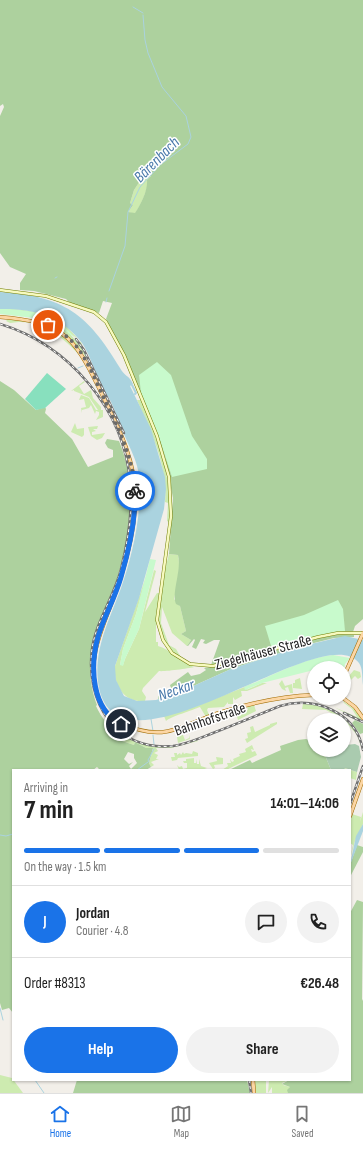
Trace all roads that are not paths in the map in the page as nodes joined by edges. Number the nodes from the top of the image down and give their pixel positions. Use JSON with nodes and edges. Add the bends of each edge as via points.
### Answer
{"nodes":[{"id":1,"x":0,"y":290,"type":"edge"},
{"id":2,"x":0,"y":317,"type":"edge"},
{"id":3,"x":362,"y":635,"type":"edge"},
{"id":4,"x":351,"y":662,"type":"edge"},
{"id":5,"x":307,"y":696,"type":"edge"},
{"id":6,"x":351,"y":704,"type":"edge"},
{"id":7,"x":363,"y":718,"type":"edge"},
{"id":8,"x":363,"y":779,"type":"edge"},
{"id":9,"x":351,"y":813,"type":"edge"},
{"id":10,"x":253,"y":1081,"type":"edge"},
{"id":11,"x":254,"y":1093,"type":"edge"}],
"edges":[{"from":1,"to":3,"type":"main road","name":"Ziegelhäuser Straße","via":[[46,296],[99,315],[122,350],[157,436],[169,477],[172,512],[158,609],[158,626],[168,649],[177,658],[200,666],[216,666],[318,637]]},
{"from":2,"to":5,"type":"main road","name":"Bahnhofstraße","via":[[45,323],[68,337],[84,358],[130,457],[135,482],[135,505],[123,570],[96,644],[94,677],[103,708],[112,719],[128,726],[154,733],[168,733],[222,712],[292,696]]},
{"from":3,"to":4,"type":"main road"},
{"from":6,"to":7,"type":"main road"},
{"from":8,"to":9,"type":"main road"},
{"from":10,"to":11,"type":"main road"}]}
